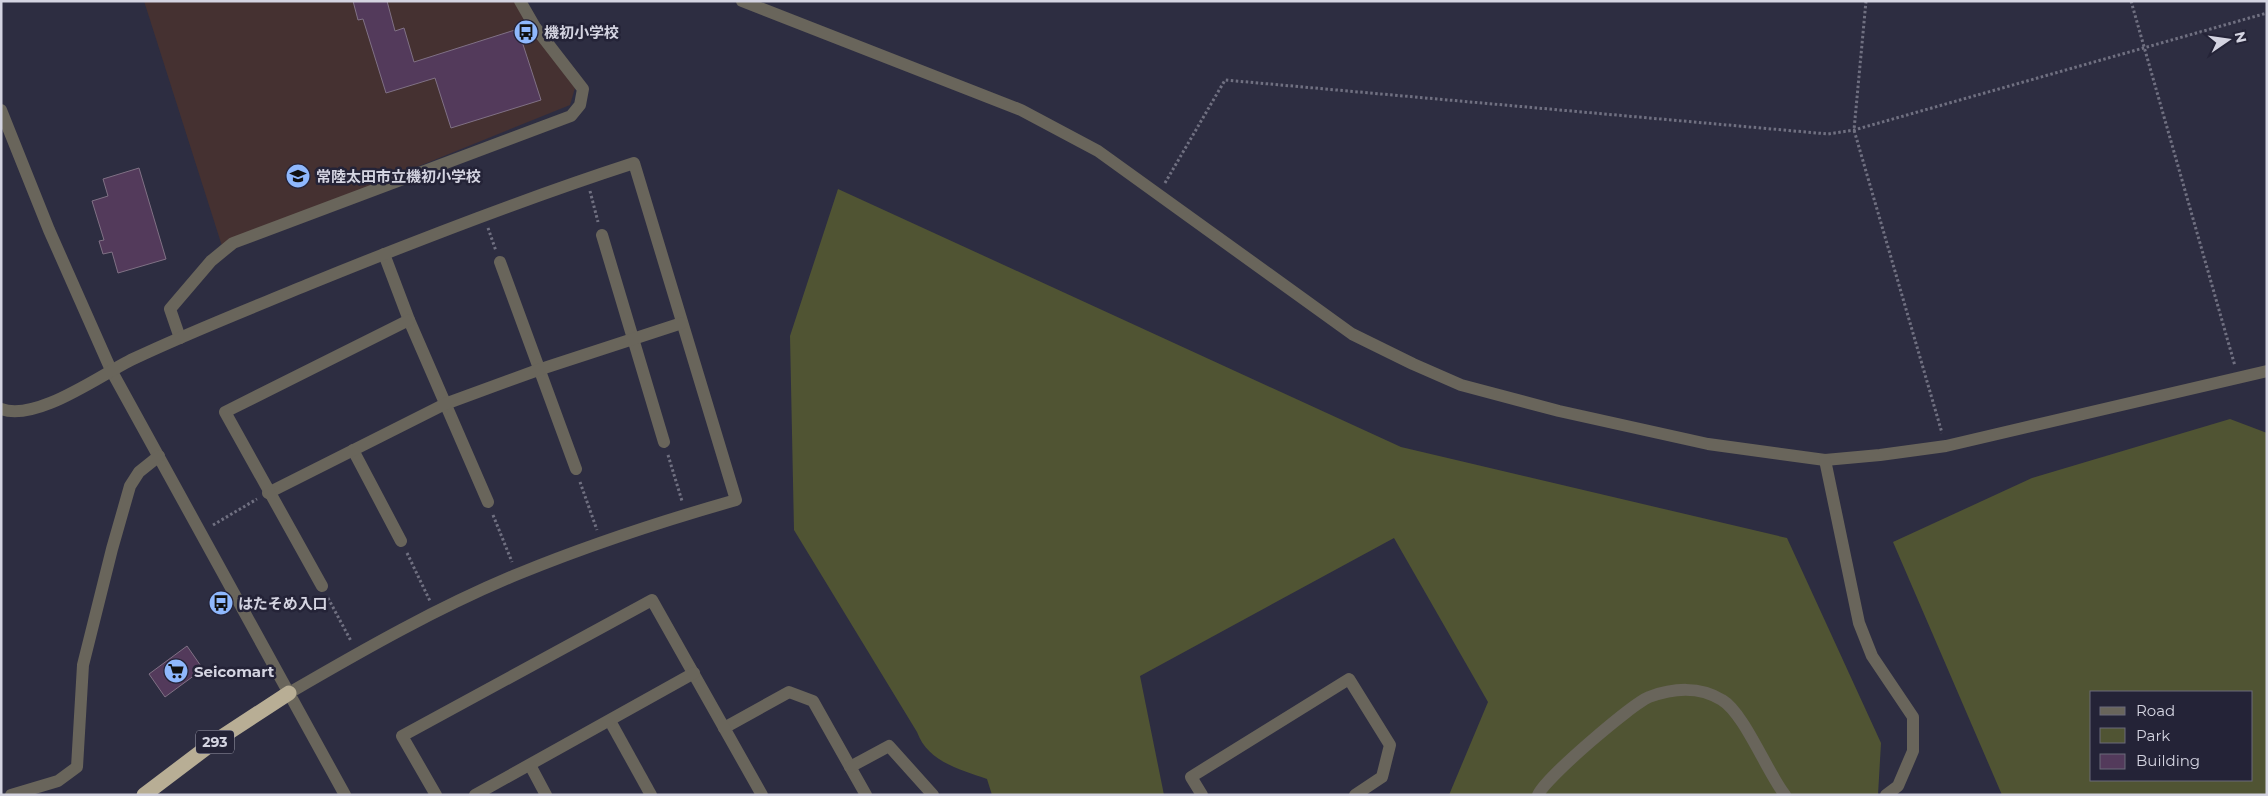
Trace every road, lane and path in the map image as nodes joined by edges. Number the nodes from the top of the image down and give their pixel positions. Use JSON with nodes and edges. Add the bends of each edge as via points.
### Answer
{"nodes":[{"id":1,"x":520,"y":1,"type":"edge"},
{"id":2,"x":742,"y":1,"type":"edge"},
{"id":3,"x":1866,"y":1,"type":"edge"},
{"id":4,"x":2131,"y":1,"type":"edge"},
{"id":5,"x":2267,"y":13,"type":"edge"},
{"id":6,"x":2143,"y":47,"type":"junction"},
{"id":7,"x":1,"y":110,"type":"edge"},
{"id":8,"x":1854,"y":130,"type":"junction"},
{"id":9,"x":586,"y":179,"type":"junction"},
{"id":10,"x":1159,"y":194,"type":"junction"},
{"id":11,"x":483,"y":216,"type":"junction"},
{"id":12,"x":602,"y":234,"type":"joint"},
{"id":13,"x":384,"y":254,"type":"junction"},
{"id":14,"x":500,"y":262,"type":"joint"},
{"id":15,"x":409,"y":320,"type":"junction"},
{"id":16,"x":682,"y":323,"type":"junction"},
{"id":17,"x":180,"y":338,"type":"junction"},
{"id":18,"x":633,"y":339,"type":"junction"},
{"id":19,"x":111,"y":370,"type":"junction"},
{"id":20,"x":538,"y":370,"type":"junction"},
{"id":21,"x":2267,"y":371,"type":"edge"},
{"id":22,"x":2239,"y":378,"type":"junction"},
{"id":23,"x":446,"y":404,"type":"junction"},
{"id":24,"x":1,"y":409,"type":"edge"},
{"id":25,"x":664,"y":442,"type":"joint"},
{"id":26,"x":1946,"y":446,"type":"junction"},
{"id":27,"x":354,"y":450,"type":"junction"},
{"id":28,"x":159,"y":456,"type":"junction"},
{"id":29,"x":1825,"y":460,"type":"junction"},
{"id":30,"x":576,"y":469,"type":"joint"},
{"id":31,"x":268,"y":493,"type":"junction"},
{"id":32,"x":488,"y":502,"type":"joint"},
{"id":33,"x":686,"y":514,"type":"junction"},
{"id":34,"x":201,"y":531,"type":"junction"},
{"id":35,"x":401,"y":541,"type":"joint"},
{"id":36,"x":602,"y":542,"type":"junction"},
{"id":37,"x":517,"y":574,"type":"junction"},
{"id":38,"x":322,"y":586,"type":"joint"},
{"id":39,"x":436,"y":612,"type":"junction"},
{"id":40,"x":358,"y":653,"type":"junction"},
{"id":41,"x":694,"y":673,"type":"junction"},
{"id":42,"x":289,"y":693,"type":"junction"},
{"id":43,"x":610,"y":721,"type":"junction"},
{"id":44,"x":724,"y":728,"type":"junction"},
{"id":45,"x":530,"y":766,"type":"junction"},
{"id":46,"x":850,"y":768,"type":"junction"},
{"id":47,"x":11,"y":795,"type":"edge"},
{"id":48,"x":144,"y":795,"type":"edge"},
{"id":49,"x":345,"y":795,"type":"edge"},
{"id":50,"x":436,"y":795,"type":"edge"},
{"id":51,"x":475,"y":795,"type":"edge"},
{"id":52,"x":546,"y":795,"type":"edge"},
{"id":53,"x":651,"y":795,"type":"edge"},
{"id":54,"x":762,"y":795,"type":"edge"},
{"id":55,"x":866,"y":795,"type":"edge"},
{"id":56,"x":933,"y":795,"type":"edge"},
{"id":57,"x":1202,"y":795,"type":"edge"},
{"id":58,"x":1355,"y":795,"type":"edge"},
{"id":59,"x":1538,"y":795,"type":"edge"},
{"id":60,"x":1785,"y":795,"type":"edge"},
{"id":61,"x":1886,"y":795,"type":"edge"}],
"edges":[{"from":1,"to":17,"type":"street","via":[[535,27],[583,90],[580,105],[571,116],[233,243],[211,261],[170,309]]},
{"from":2,"to":10,"type":"street","via":[[1021,110],[1098,151]]},
{"from":3,"to":8,"type":"path"},
{"from":4,"to":6,"type":"path"},
{"from":5,"to":6,"type":"path"},
{"from":6,"to":8,"type":"path"},
{"from":6,"to":22,"type":"path"},
{"from":7,"to":19,"type":"street","via":[[49,230]]},
{"from":8,"to":10,"type":"path","via":[[1828,134],[1225,80]]},
{"from":8,"to":26,"type":"path"},
{"from":9,"to":11,"type":"street"},
{"from":9,"to":12,"type":"path"},
{"from":9,"to":16,"type":"street","via":[[634,163]]},
{"from":10,"to":29,"type":"street","via":[[1352,334],[1461,385],[1559,411],[1708,444]]},
{"from":11,"to":13,"type":"street"},
{"from":11,"to":14,"type":"path"},
{"from":12,"to":18,"type":"street"},
{"from":13,"to":15,"type":"street"},
{"from":13,"to":17,"type":"street"},
{"from":14,"to":20,"type":"street"},
{"from":15,"to":23,"type":"street"},
{"from":15,"to":31,"type":"street","via":[[225,412]]},
{"from":16,"to":18,"type":"street"},
{"from":16,"to":33,"type":"street","via":[[736,500]]},
{"from":17,"to":19,"type":"street"},
{"from":18,"to":20,"type":"street"},
{"from":18,"to":25,"type":"street"},
{"from":19,"to":24,"type":"street","via":[[41,406],[24,411]]},
{"from":19,"to":28,"type":"street"},
{"from":20,"to":23,"type":"street"},
{"from":20,"to":30,"type":"street"},
{"from":21,"to":22,"type":"street"},
{"from":22,"to":26,"type":"street"},
{"from":23,"to":27,"type":"street"},
{"from":23,"to":32,"type":"street"},
{"from":25,"to":33,"type":"path"},
{"from":26,"to":29,"type":"street"},
{"from":27,"to":31,"type":"street"},
{"from":27,"to":35,"type":"street"},
{"from":28,"to":34,"type":"street"},
{"from":28,"to":47,"type":"street","via":[[139,472],[130,486],[112,549],[83,665],[77,767],[58,781]]},
{"from":29,"to":61,"type":"street","via":[[1859,623],[1872,656],[1913,717],[1914,751],[1898,786]]},
{"from":30,"to":36,"type":"path"},
{"from":31,"to":34,"type":"path"},
{"from":31,"to":38,"type":"street"},
{"from":32,"to":37,"type":"path"},
{"from":33,"to":36,"type":"street"},
{"from":34,"to":42,"type":"street"},
{"from":35,"to":39,"type":"path"},
{"from":36,"to":37,"type":"street"},
{"from":37,"to":39,"type":"street"},
{"from":38,"to":40,"type":"path"},
{"from":39,"to":40,"type":"street"},
{"from":40,"to":42,"type":"street"},
{"from":41,"to":43,"type":"street"},
{"from":41,"to":44,"type":"street"},
{"from":41,"to":50,"type":"street","via":[[652,600],[402,736]]},
{"from":42,"to":48,"type":"highway","number":"293","via":[[214,742]]},
{"from":42,"to":49,"type":"street"},
{"from":43,"to":45,"type":"street"},
{"from":43,"to":53,"type":"street"},
{"from":44,"to":46,"type":"street","via":[[788,692],[814,701]]},
{"from":44,"to":54,"type":"street"},
{"from":45,"to":51,"type":"street"},
{"from":45,"to":52,"type":"street"},
{"from":46,"to":55,"type":"street"},
{"from":46,"to":56,"type":"street","via":[[889,746]]},
{"from":57,"to":58,"type":"street","via":[[1191,777],[1349,679],[1390,744],[1382,777]]},
{"from":59,"to":60,"type":"street","via":[[1567,762],[1647,698],[1670,691],[1697,690],[1724,701]]}]}
